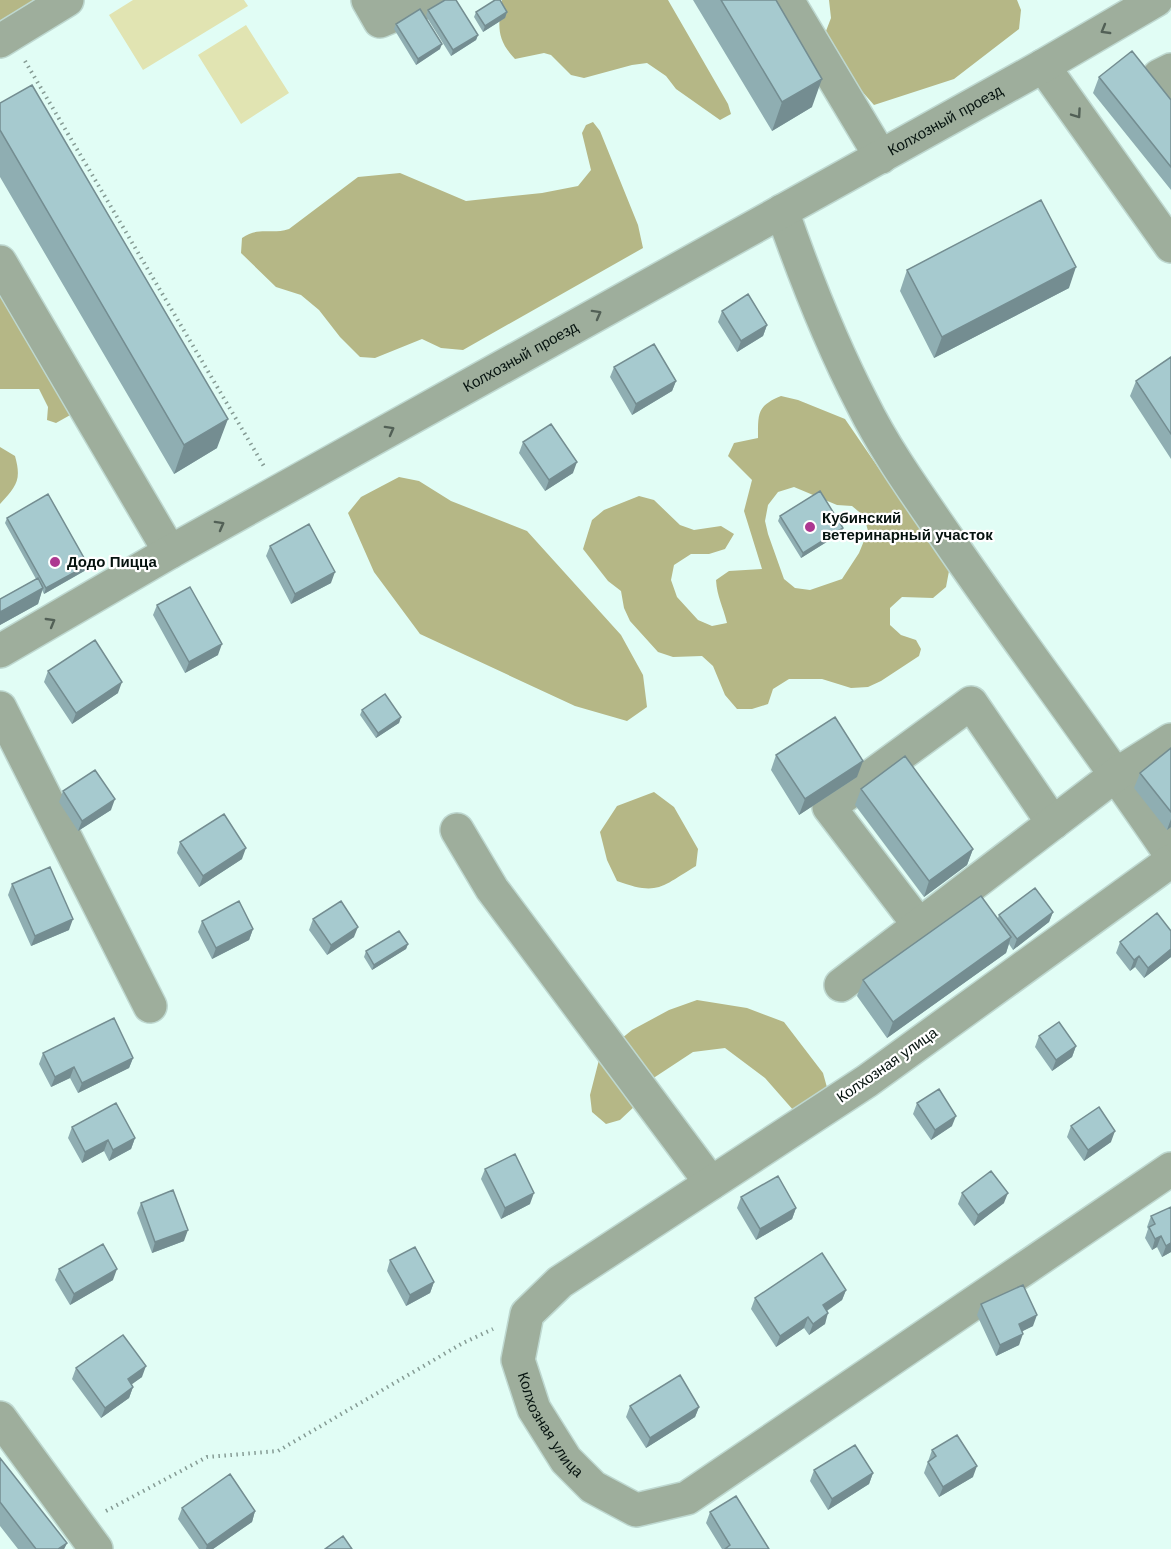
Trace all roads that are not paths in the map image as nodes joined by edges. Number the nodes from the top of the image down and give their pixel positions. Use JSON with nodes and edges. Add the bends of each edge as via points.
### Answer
{"nodes":[{"id":1,"x":67,"y":0,"type":"edge"},
{"id":2,"x":368,"y":0,"type":"edge"},
{"id":3,"x":430,"y":0,"type":"edge"},
{"id":4,"x":787,"y":0,"type":"edge"},
{"id":5,"x":1156,"y":0,"type":"edge"},
{"id":6,"x":5,"y":38,"type":"edge"},
{"id":7,"x":1043,"y":66,"type":"junction"},
{"id":8,"x":1171,"y":70,"type":"edge"},
{"id":9,"x":1171,"y":93,"type":"edge"},
{"id":10,"x":881,"y":157,"type":"junction"},
{"id":11,"x":782,"y":211,"type":"junction"},
{"id":12,"x":1171,"y":246,"type":"edge"},
{"id":13,"x":0,"y":262,"type":"edge"},
{"id":14,"x":170,"y":552,"type":"junction"},
{"id":15,"x":0,"y":651,"type":"edge"},
{"id":16,"x":0,"y":708,"type":"edge"},
{"id":17,"x":1171,"y":740,"type":"edge"},
{"id":18,"x":1117,"y":774,"type":"junction"},
{"id":19,"x":1053,"y":823,"type":"junction"},
{"id":20,"x":458,"y":830,"type":"dead end"},
{"id":21,"x":1171,"y":855,"type":"edge"},
{"id":22,"x":1171,"y":861,"type":"edge"},
{"id":23,"x":920,"y":925,"type":"junction"},
{"id":24,"x":841,"y":985,"type":"dead end"},
{"id":25,"x":150,"y":1006,"type":"dead end"},
{"id":26,"x":1171,"y":1169,"type":"edge"},
{"id":27,"x":711,"y":1183,"type":"junction"},
{"id":28,"x":0,"y":1418,"type":"edge"},
{"id":29,"x":88,"y":1537,"type":"edge"}],
"edges":[{"from":1,"to":6,"type":"street"},
{"from":2,"to":3,"type":"street","via":[[380,21]]},
{"from":4,"to":10,"type":"street"},
{"from":5,"to":7,"type":"street","name":"Колхозный проезд","one_way":true},
{"from":7,"to":10,"type":"street","name":"Колхозный проезд"},
{"from":7,"to":12,"type":"street","one_way":true},
{"from":8,"to":9,"type":"street","via":[[1159,76]]},
{"from":10,"to":11,"type":"street","name":"Колхозный проезд"},
{"from":14,"to":11,"type":"street","name":"Колхозный проезд","one_way":true},
{"from":11,"to":18,"type":"street","via":[[818,312],[862,405],[904,474],[1016,638]]},
{"from":13,"to":14,"type":"street"},
{"from":15,"to":14,"type":"street","name":"Колхозный проезд","one_way":true},
{"from":16,"to":25,"type":"street"},
{"from":17,"to":18,"type":"street"},
{"from":18,"to":19,"type":"street"},
{"from":18,"to":21,"type":"street"},
{"from":19,"to":23,"type":"street"},
{"from":19,"to":23,"type":"street","via":[[971,703],[829,807]]},
{"from":20,"to":27,"type":"street","via":[[492,889]]},
{"from":22,"to":27,"type":"street","name":"Колхозная улица","via":[[867,1081]]},
{"from":23,"to":24,"type":"street"},
{"from":26,"to":27,"type":"street","name":"Колхозная улица","via":[[687,1498],[636,1510],[593,1487],[566,1460],[534,1409],[518,1360],[526,1314],[560,1282]]},
{"from":28,"to":29,"type":"street"}]}
